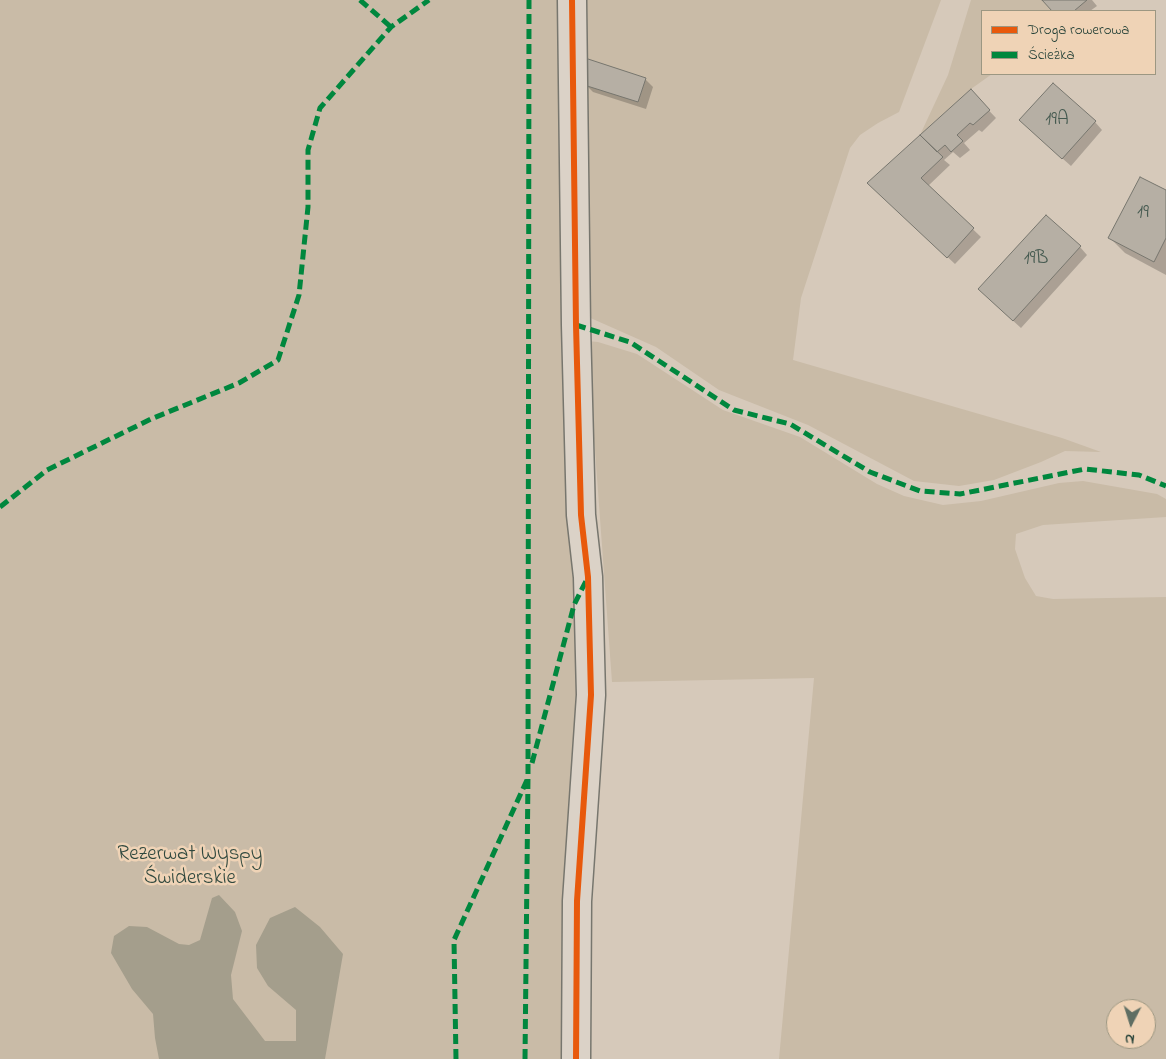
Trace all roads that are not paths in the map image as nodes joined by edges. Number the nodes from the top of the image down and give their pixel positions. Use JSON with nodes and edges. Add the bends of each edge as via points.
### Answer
{"nodes":[{"id":1,"x":572,"y":0,"type":"edge"},
{"id":2,"x":576,"y":1059,"type":"edge"}],
"edges":[{"from":1,"to":2,"type":"street","via":[[576,335],[591,694],[577,901]]}]}
